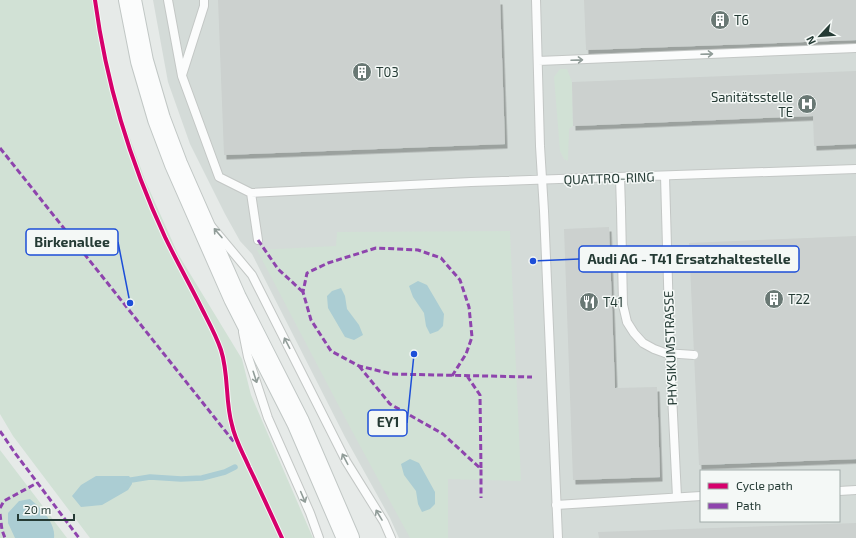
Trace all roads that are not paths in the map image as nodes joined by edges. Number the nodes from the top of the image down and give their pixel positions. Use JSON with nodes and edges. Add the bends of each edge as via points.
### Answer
{"nodes":[{"id":1,"x":130,"y":0,"type":"edge"},
{"id":2,"x":168,"y":0,"type":"edge"},
{"id":3,"x":204,"y":0,"type":"edge"},
{"id":4,"x":536,"y":0,"type":"edge"},
{"id":5,"x":856,"y":48,"type":"edge"},
{"id":6,"x":538,"y":61,"type":"junction"},
{"id":7,"x":182,"y":76,"type":"junction"},
{"id":8,"x":856,"y":169,"type":"edge"},
{"id":9,"x":664,"y":176,"type":"junction"},
{"id":10,"x":620,"y":177,"type":"junction"},
{"id":11,"x":543,"y":180,"type":"junction"},
{"id":12,"x":250,"y":193,"type":"junction"},
{"id":13,"x":196,"y":210,"type":"junction"},
{"id":14,"x":258,"y":240,"type":"dead end"},
{"id":15,"x":235,"y":298,"type":"junction"},
{"id":16,"x":694,"y":354,"type":"dead end"},
{"id":17,"x":856,"y":490,"type":"edge"},
{"id":18,"x":840,"y":491,"type":"edge"},
{"id":19,"x":700,"y":496,"type":"edge"},
{"id":20,"x":677,"y":497,"type":"junction"},
{"id":21,"x":556,"y":505,"type":"junction"},
{"id":22,"x":319,"y":538,"type":"edge"},
{"id":23,"x":348,"y":538,"type":"edge"},
{"id":24,"x":391,"y":538,"type":"edge"},
{"id":25,"x":558,"y":538,"type":"edge"}],
"edges":[{"from":1,"to":13,"type":"main road","via":[[142,61],[159,119]]},
{"from":2,"to":7,"type":"lane"},
{"from":3,"to":7,"type":"lane"},
{"from":4,"to":6,"type":"lane"},
{"from":6,"to":5,"type":"lane","one_way":true},
{"from":6,"to":11,"type":"lane"},
{"from":7,"to":12,"type":"lane","via":[[219,177]]},
{"from":8,"to":9,"type":"lane","name":"QUATTRO-RING"},
{"from":9,"to":10,"type":"lane","name":"QUATTRO-RING"},
{"from":9,"to":20,"type":"lane","name":"PHYSIKUMSTRASSE"},
{"from":10,"to":11,"type":"lane","name":"QUATTRO-RING"},
{"from":10,"to":16,"type":"lane","bridge":true,"via":[[623,305],[627,322],[643,343],[654,349],[665,353]]},
{"from":11,"to":12,"type":"lane","name":"QUATTRO-RING"},
{"from":11,"to":21,"type":"lane"},
{"from":12,"to":14,"type":"lane"},
{"from":13,"to":15,"type":"main road"},
{"from":24,"to":13,"type":"lane","one_way":true,"via":[[384,522],[346,461],[252,275]]},
{"from":15,"to":22,"type":"lane","one_way":true,"via":[[248,357],[268,418]]},
{"from":15,"to":23,"type":"main road","via":[[298,422]]},
{"from":17,"to":18,"type":"lane"},
{"from":19,"to":20,"type":"lane"},
{"from":20,"to":21,"type":"lane"},
{"from":21,"to":25,"type":"lane"}]}
